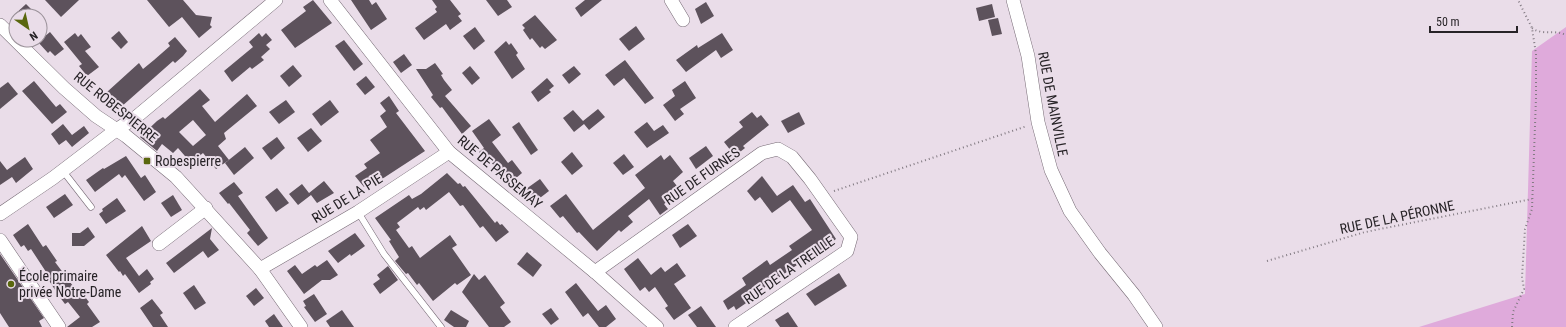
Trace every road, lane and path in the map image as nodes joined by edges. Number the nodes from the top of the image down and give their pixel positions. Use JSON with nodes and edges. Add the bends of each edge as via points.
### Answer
{"nodes":[{"id":1,"x":276,"y":0,"type":"edge"},
{"id":2,"x":330,"y":0,"type":"edge"},
{"id":3,"x":671,"y":0,"type":"edge"},
{"id":4,"x":1013,"y":0,"type":"edge"},
{"id":5,"x":1518,"y":0,"type":"edge"},
{"id":6,"x":683,"y":20,"type":"dead end"},
{"id":7,"x":0,"y":24,"type":"edge"},
{"id":8,"x":1532,"y":28,"type":"junction"},
{"id":9,"x":1566,"y":35,"type":"edge"},
{"id":10,"x":1038,"y":122,"type":"junction"},
{"id":11,"x":116,"y":130,"type":"junction"},
{"id":12,"x":449,"y":152,"type":"junction"},
{"id":13,"x":63,"y":171,"type":"junction"},
{"id":14,"x":821,"y":195,"type":"junction"},
{"id":15,"x":1532,"y":199,"type":"junction"},
{"id":16,"x":91,"y":207,"type":"dead end"},
{"id":17,"x":206,"y":208,"type":"junction"},
{"id":18,"x":358,"y":212,"type":"junction"},
{"id":19,"x":0,"y":214,"type":"edge"},
{"id":20,"x":0,"y":240,"type":"edge"},
{"id":21,"x":159,"y":244,"type":"dead end"},
{"id":22,"x":1267,"y":261,"type":"dead end"},
{"id":23,"x":260,"y":269,"type":"junction"},
{"id":24,"x":595,"y":272,"type":"junction"},
{"id":25,"x":59,"y":327,"type":"edge"},
{"id":26,"x":301,"y":327,"type":"edge"},
{"id":27,"x":440,"y":327,"type":"edge"},
{"id":28,"x":657,"y":327,"type":"edge"},
{"id":29,"x":735,"y":327,"type":"edge"},
{"id":30,"x":1156,"y":327,"type":"edge"},
{"id":31,"x":1512,"y":327,"type":"edge"}],
"edges":[{"from":1,"to":11,"type":"street","via":[[135,118]]},
{"from":2,"to":12,"type":"street","name":"RUE DE PASSEMAY"},
{"from":3,"to":6,"type":"street"},
{"from":4,"to":10,"type":"street","name":"RUE DE MAINVILLE","via":[[1028,56]]},
{"from":5,"to":8,"type":"path"},
{"from":7,"to":11,"type":"street","name":"RUE ROBESPIERRE","via":[[64,88]]},
{"from":8,"to":9,"type":"path","via":[[1537,32],[1558,31]]},
{"from":8,"to":15,"type":"path","via":[[1537,73]]},
{"from":10,"to":14,"type":"path"},
{"from":10,"to":30,"type":"street","name":"RUE DE MAINVILLE","via":[[1051,170],[1070,211]]},
{"from":11,"to":13,"type":"street"},
{"from":11,"to":17,"type":"street","name":"RUE ROBESPIERRE","via":[[176,177]]},
{"from":12,"to":18,"type":"street","name":"RUE DE LA PIE"},
{"from":12,"to":24,"type":"street","name":"RUE DE PASSEMAY"},
{"from":13,"to":16,"type":"lane"},
{"from":13,"to":19,"type":"street"},
{"from":14,"to":24,"type":"street","name":"RUE DE FURNES","via":[[792,157],[778,149],[762,153]]},
{"from":14,"to":29,"type":"street","name":"RUE DE LA TREILLE","via":[[851,237],[847,250]]},
{"from":15,"to":22,"type":"path","name":"RUE DE LA PÉRONNE","via":[[1365,232]]},
{"from":15,"to":31,"type":"path","via":[[1532,209],[1525,229],[1522,277],[1524,289],[1513,312]]},
{"from":17,"to":21,"type":"street"},
{"from":17,"to":23,"type":"street","name":"RUE ROBESPIERRE"},
{"from":18,"to":23,"type":"street","name":"RUE DE LA PIE"},
{"from":18,"to":27,"type":"lane","via":[[384,254]]},
{"from":20,"to":25,"type":"street"},
{"from":23,"to":26,"type":"street","name":"RUE ROBESPIERRE"},
{"from":24,"to":28,"type":"street","name":"RUE DE PASSEMAY"}]}
